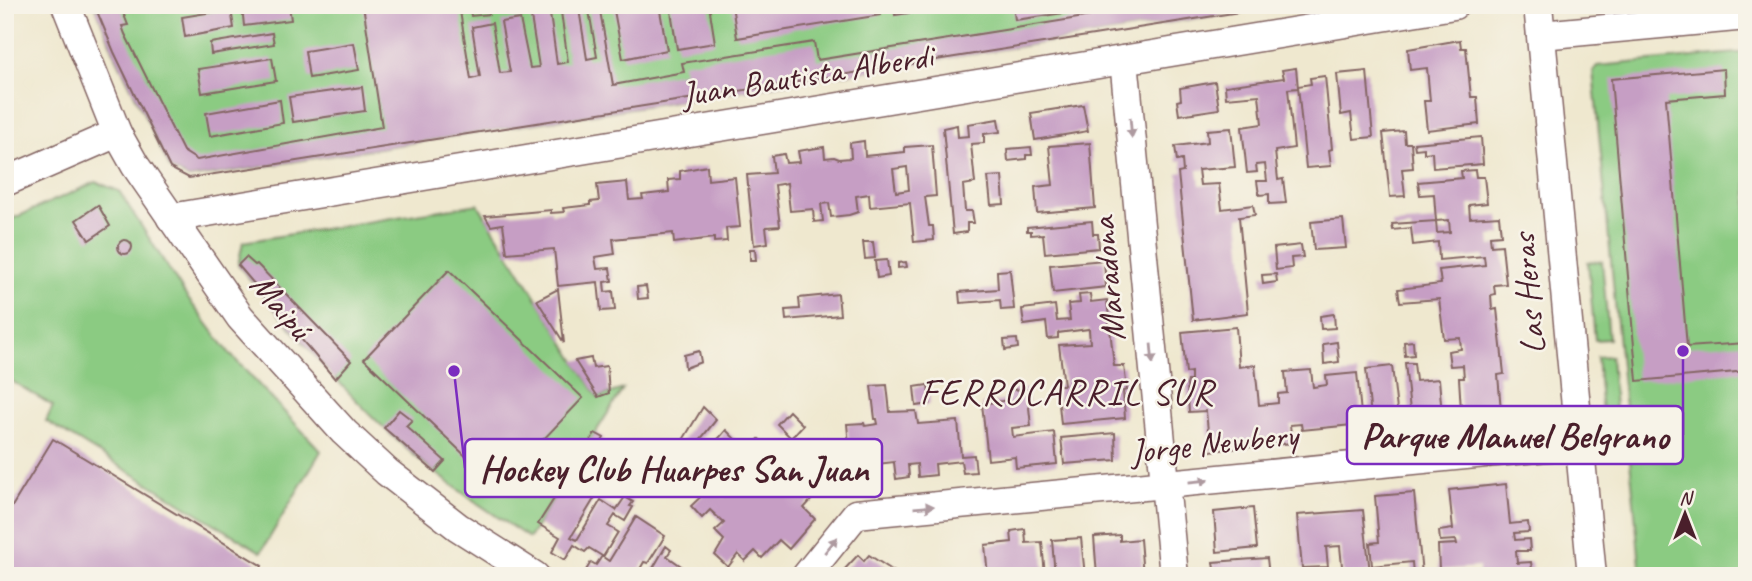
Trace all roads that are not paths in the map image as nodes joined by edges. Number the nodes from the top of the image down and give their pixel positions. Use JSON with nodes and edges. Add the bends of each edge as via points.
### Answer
{"nodes":[{"id":1,"x":66,"y":5,"type":"edge"},
{"id":2,"x":1454,"y":5,"type":"edge"},
{"id":3,"x":1538,"y":5,"type":"edge"},
{"id":4,"x":1747,"y":16,"type":"edge"},
{"id":5,"x":1541,"y":35,"type":"junction"},
{"id":6,"x":1124,"y":60,"type":"junction"},
{"id":7,"x":117,"y":133,"type":"junction"},
{"id":8,"x":5,"y":182,"type":"edge"},
{"id":9,"x":171,"y":218,"type":"junction"},
{"id":10,"x":1579,"y":444,"type":"junction"},
{"id":11,"x":1165,"y":484,"type":"junction"},
{"id":12,"x":535,"y":576,"type":"edge"},
{"id":13,"x":806,"y":576,"type":"edge"},
{"id":14,"x":1174,"y":576,"type":"edge"},
{"id":15,"x":1592,"y":576,"type":"edge"}],
"edges":[{"from":1,"to":7,"type":"street","name":"Maipú"},
{"from":2,"to":6,"type":"street","name":"Juan Bautista Alberdi"},
{"from":3,"to":5,"type":"street","name":"Las Heras"},
{"from":4,"to":5,"type":"street"},
{"from":5,"to":10,"type":"street","name":"Las Heras"},
{"from":6,"to":9,"type":"street","name":"Juan Bautista Alberdi"},
{"from":6,"to":11,"type":"street","name":"Maradona","one_way":true},
{"from":7,"to":8,"type":"street"},
{"from":7,"to":9,"type":"street","name":"Maipú"},
{"from":9,"to":12,"type":"street","name":"Maipú","via":[[240,317],[344,432],[458,527]]},
{"from":11,"to":10,"type":"street","name":"Jorge Newbery","one_way":true},
{"from":10,"to":15,"type":"street","name":"Las Heras"},
{"from":13,"to":11,"type":"street","name":"Jorge Newbery","one_way":true,"via":[[856,514]]},
{"from":11,"to":14,"type":"street","name":"Maradona"}]}
